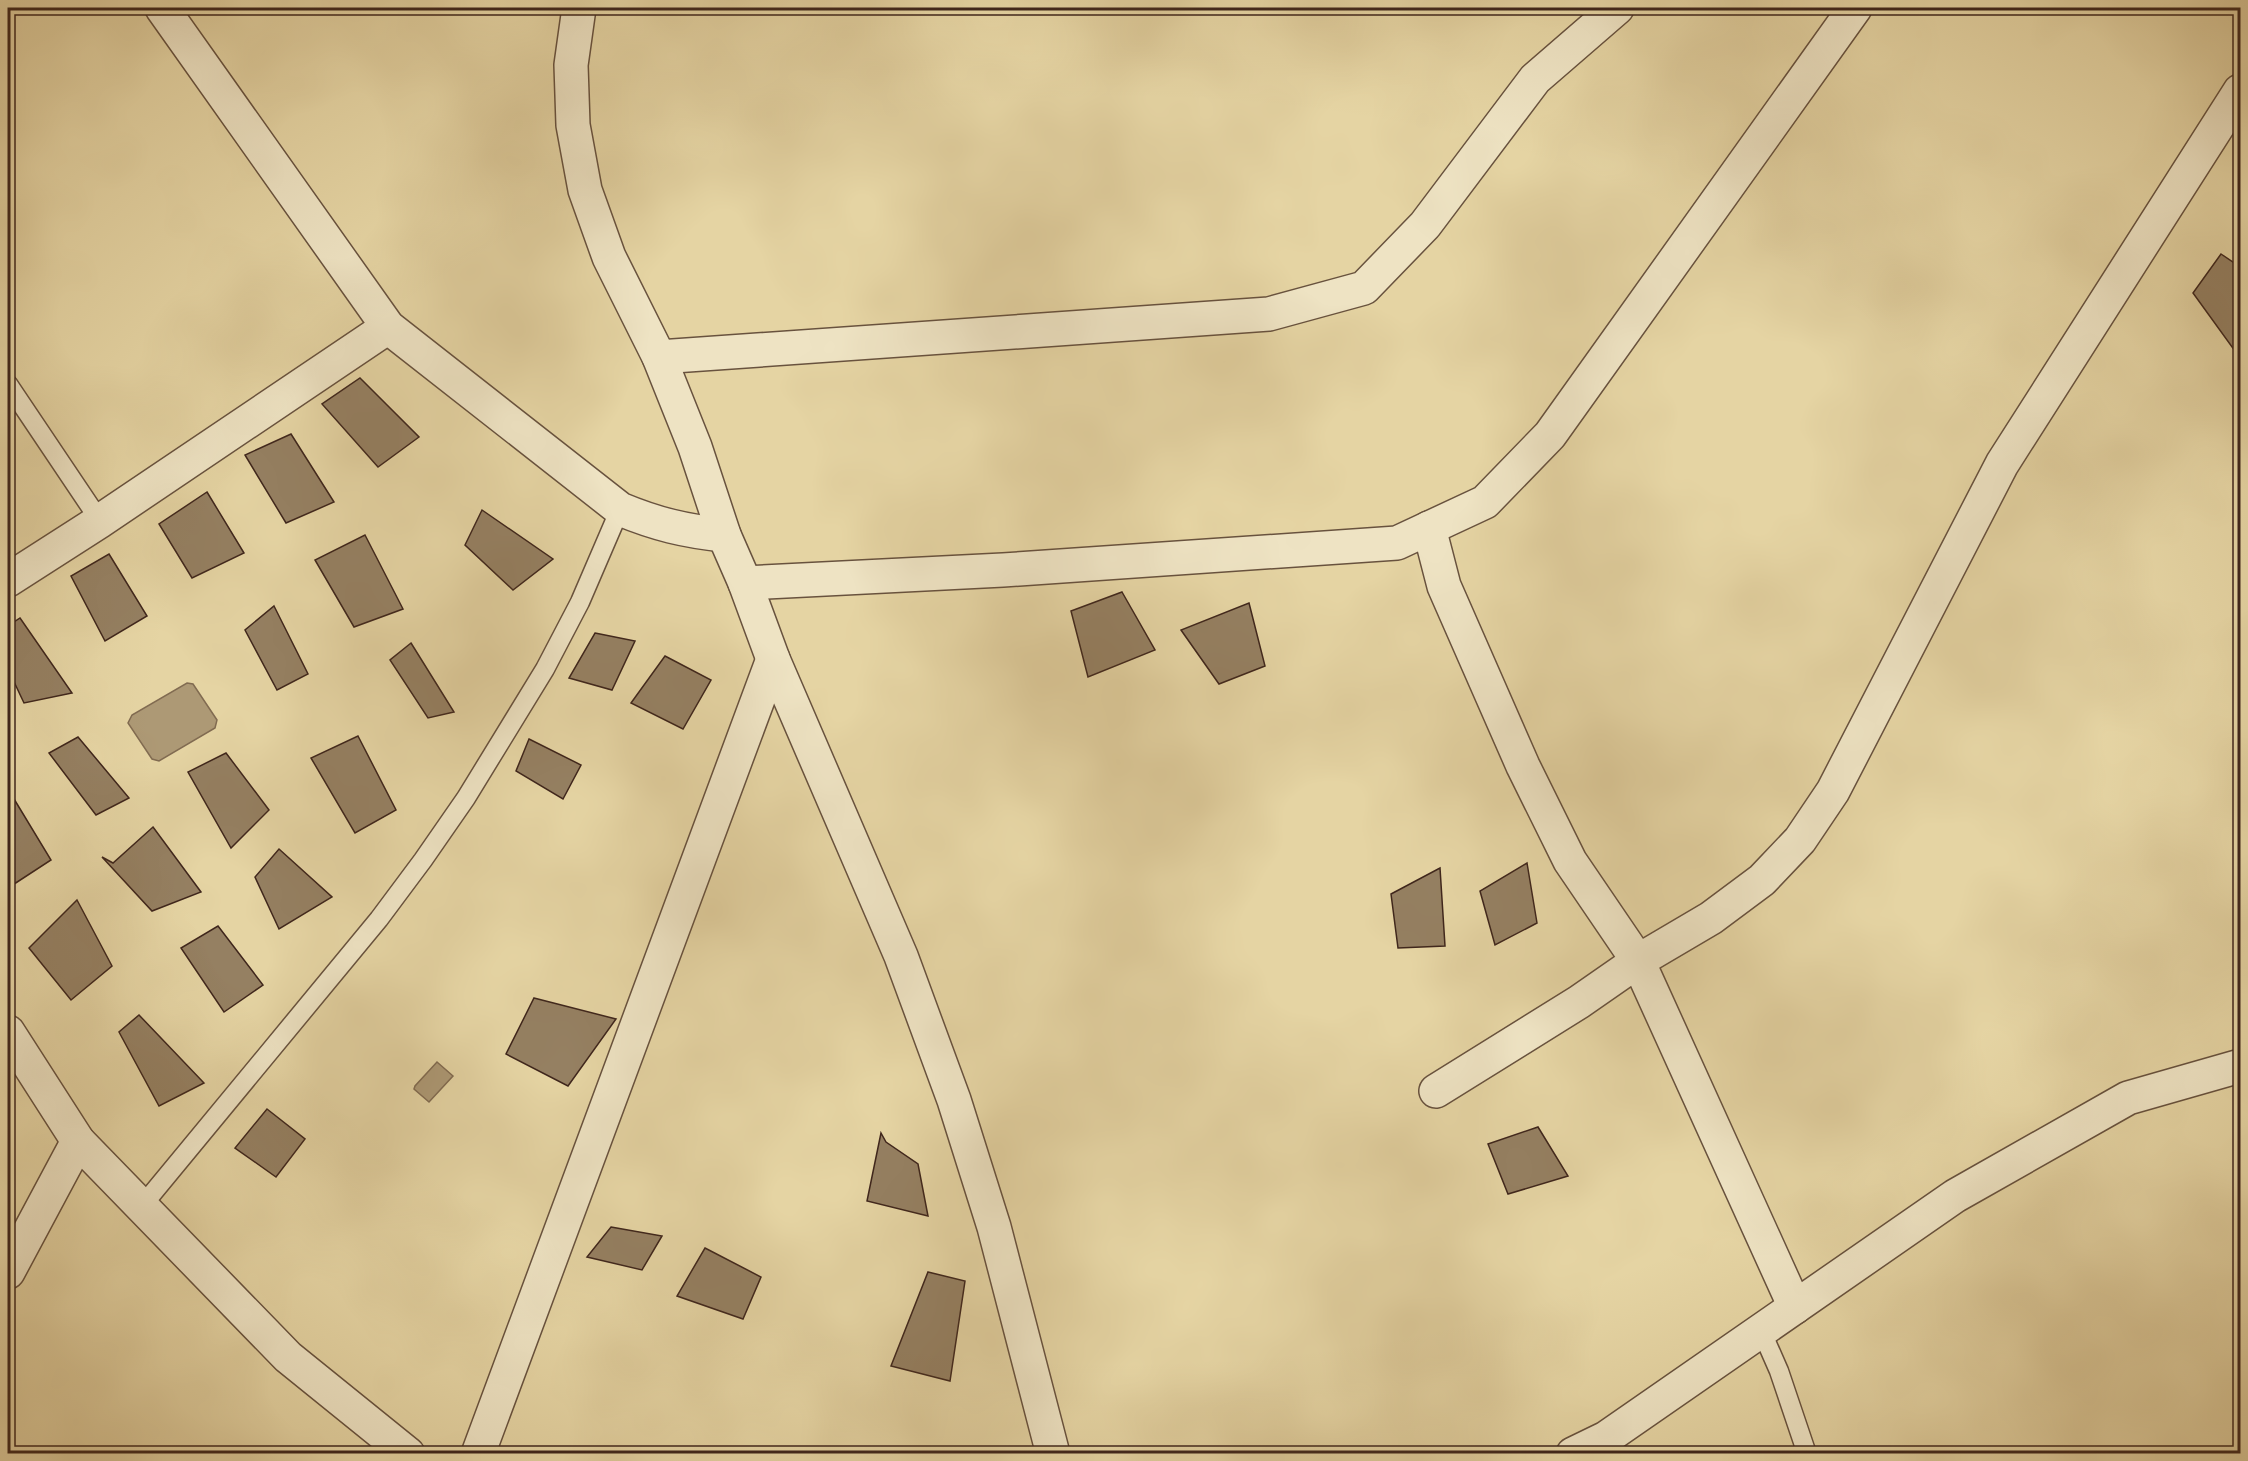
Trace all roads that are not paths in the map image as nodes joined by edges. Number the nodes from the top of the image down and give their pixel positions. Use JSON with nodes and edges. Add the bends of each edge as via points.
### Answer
{"nodes":[{"id":1,"x":162,"y":8,"type":"edge"},
{"id":2,"x":579,"y":8,"type":"edge"},
{"id":3,"x":1617,"y":8,"type":"edge"},
{"id":4,"x":1855,"y":8,"type":"edge"},
{"id":5,"x":2241,"y":91,"type":"edge"},
{"id":6,"x":388,"y":327,"type":"junction"},
{"id":7,"x":659,"y":357,"type":"junction"},
{"id":8,"x":8,"y":384,"type":"edge"},
{"id":9,"x":620,"y":509,"type":"junction"},
{"id":10,"x":100,"y":521,"type":"junction"},
{"id":11,"x":1429,"y":528,"type":"junction"},
{"id":12,"x":724,"y":535,"type":"junction"},
{"id":13,"x":8,"y":580,"type":"edge"},
{"id":14,"x":745,"y":583,"type":"junction"},
{"id":15,"x":773,"y":659,"type":"junction"},
{"id":16,"x":1638,"y":961,"type":"junction"},
{"id":17,"x":8,"y":1032,"type":"edge"},
{"id":18,"x":2241,"y":1066,"type":"edge"},
{"id":19,"x":1436,"y":1091,"type":"dead end"},
{"id":20,"x":78,"y":1141,"type":"junction"},
{"id":21,"x":142,"y":1206,"type":"junction"},
{"id":22,"x":8,"y":1272,"type":"edge"},
{"id":23,"x":1795,"y":1307,"type":"junction"},
{"id":24,"x":1761,"y":1330,"type":"junction"},
{"id":25,"x":408,"y":1454,"type":"edge"},
{"id":26,"x":478,"y":1454,"type":"edge"},
{"id":27,"x":1053,"y":1454,"type":"edge"},
{"id":28,"x":1573,"y":1454,"type":"edge"},
{"id":29,"x":1807,"y":1454,"type":"edge"}],
"edges":[{"from":1,"to":6,"type":"street"},
{"from":2,"to":7,"type":"street","via":[[571,65],[573,125],[585,190],[609,257]]},
{"from":3,"to":7,"type":"street","via":[[1535,79],[1425,225],[1364,288],[1269,314]]},
{"from":4,"to":11,"type":"street","via":[[1550,435],[1485,502]]},
{"from":5,"to":16,"type":"street","via":[[2002,464],[1833,791],[1800,840],[1762,880],[1720,912]]},
{"from":6,"to":9,"type":"street"},
{"from":6,"to":10,"type":"street"},
{"from":7,"to":12,"type":"street"},
{"from":8,"to":10,"type":"lane"},
{"from":9,"to":12,"type":"street","via":[[652,523]]},
{"from":9,"to":21,"type":"lane","via":[[580,602],[545,669],[460,807],[379,919]]},
{"from":10,"to":13,"type":"street"},
{"from":11,"to":14,"type":"street","via":[[1397,543]]},
{"from":11,"to":16,"type":"street","via":[[1444,586],[1523,766],[1570,861]]},
{"from":12,"to":14,"type":"street"},
{"from":14,"to":15,"type":"street"},
{"from":15,"to":26,"type":"street"},
{"from":15,"to":27,"type":"street","via":[[901,956],[954,1101],[994,1227]]},
{"from":16,"to":19,"type":"street"},
{"from":16,"to":23,"type":"street"},
{"from":17,"to":20,"type":"street"},
{"from":18,"to":23,"type":"street","via":[[2128,1098],[1955,1196]]},
{"from":20,"to":21,"type":"street"},
{"from":20,"to":22,"type":"street"},
{"from":21,"to":25,"type":"street","via":[[288,1357]]},
{"from":23,"to":24,"type":"street"},
{"from":24,"to":28,"type":"street","via":[[1606,1438]]},
{"from":24,"to":29,"type":"lane"}]}
